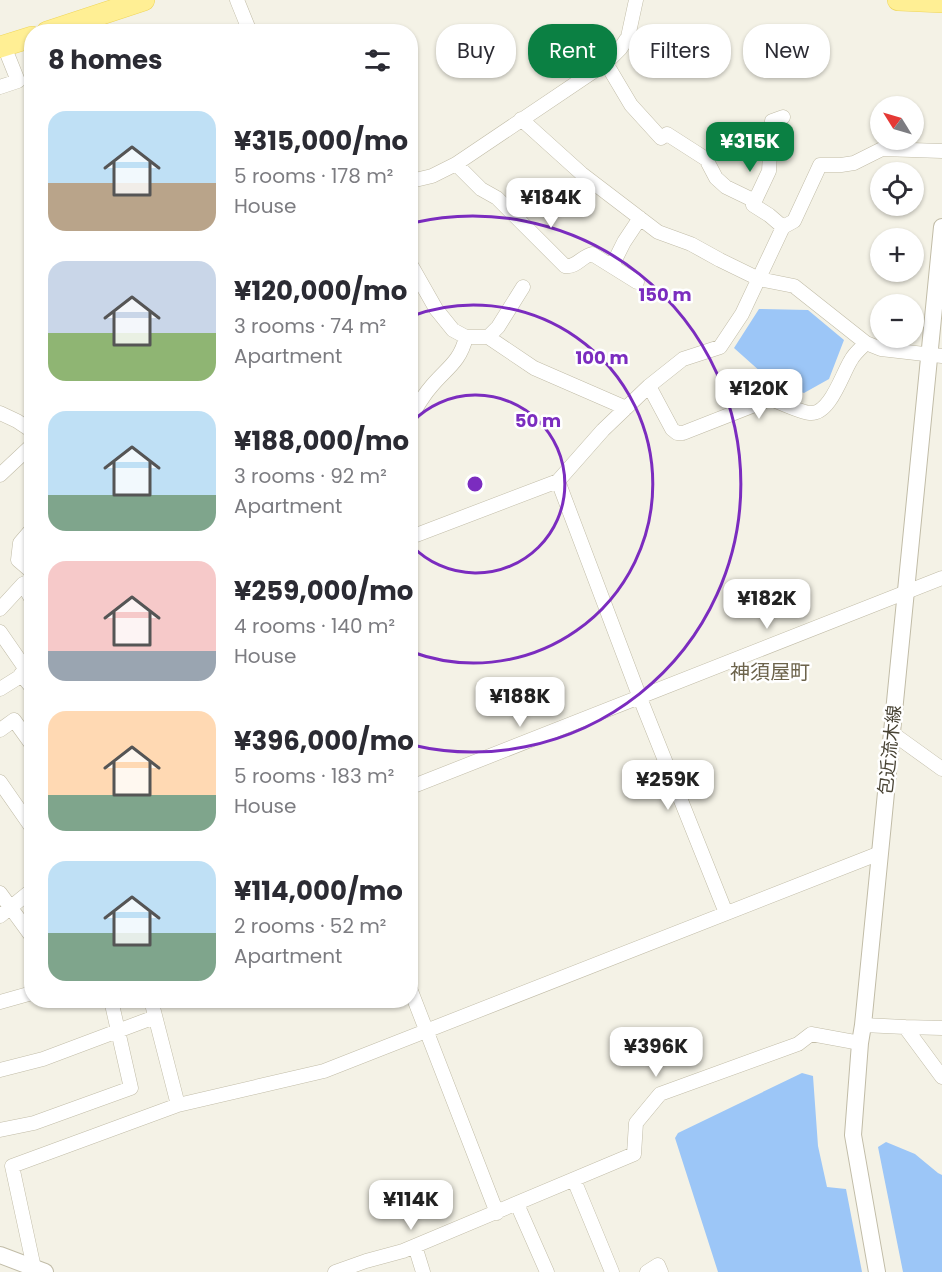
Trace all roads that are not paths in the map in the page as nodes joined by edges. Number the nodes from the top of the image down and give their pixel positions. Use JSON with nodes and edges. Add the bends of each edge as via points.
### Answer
{"nodes":[{"id":1,"x":144,"y":0,"type":"edge"},
{"id":2,"x":237,"y":0,"type":"edge"},
{"id":3,"x":636,"y":0,"type":"edge"},
{"id":4,"x":898,"y":0,"type":"edge"},
{"id":5,"x":942,"y":2,"type":"edge"},
{"id":6,"x":97,"y":24,"type":"edge"},
{"id":7,"x":247,"y":24,"type":"edge"},
{"id":8,"x":24,"y":40,"type":"edge"},
{"id":9,"x":2,"y":47,"type":"edge"},
{"id":10,"x":617,"y":52,"type":"edge"},
{"id":11,"x":583,"y":78,"type":"edge"},
{"id":12,"x":615,"y":78,"type":"edge"},
{"id":13,"x":0,"y":87,"type":"edge"},
{"id":14,"x":783,"y":117,"type":"dead end"},
{"id":15,"x":521,"y":119,"type":"junction"},
{"id":16,"x":942,"y":151,"type":"edge"},
{"id":17,"x":456,"y":164,"type":"junction"},
{"id":18,"x":418,"y":179,"type":"edge"},
{"id":19,"x":755,"y":201,"type":"junction"},
{"id":20,"x":640,"y":219,"type":"junction"},
{"id":21,"x":783,"y":227,"type":"junction"},
{"id":22,"x":942,"y":227,"type":"edge"},
{"id":23,"x":612,"y":266,"type":"junction"},
{"id":24,"x":418,"y":277,"type":"edge"},
{"id":25,"x":759,"y":279,"type":"junction"},
{"id":26,"x":637,"y":282,"type":"dead end"},
{"id":27,"x":523,"y":287,"type":"dead end"},
{"id":28,"x":466,"y":337,"type":"junction"},
{"id":29,"x":488,"y":337,"type":"junction"},
{"id":30,"x":866,"y":343,"type":"junction"},
{"id":31,"x":935,"y":355,"type":"edge"},
{"id":32,"x":649,"y":386,"type":"junction"},
{"id":33,"x":418,"y":406,"type":"edge"},
{"id":34,"x":626,"y":408,"type":"junction"},
{"id":35,"x":0,"y":413,"type":"edge"},
{"id":36,"x":24,"y":426,"type":"edge"},
{"id":37,"x":24,"y":452,"type":"edge"},
{"id":38,"x":0,"y":475,"type":"edge"},
{"id":39,"x":558,"y":481,"type":"junction"},
{"id":40,"x":418,"y":534,"type":"edge"},
{"id":41,"x":24,"y":538,"type":"edge"},
{"id":42,"x":24,"y":570,"type":"edge"},
{"id":43,"x":942,"y":578,"type":"edge"},
{"id":44,"x":24,"y":584,"type":"edge"},
{"id":45,"x":906,"y":592,"type":"junction"},
{"id":46,"x":0,"y":609,"type":"edge"},
{"id":47,"x":0,"y":632,"type":"edge"},
{"id":48,"x":24,"y":668,"type":"edge"},
{"id":49,"x":24,"y":674,"type":"edge"},
{"id":50,"x":0,"y":689,"type":"edge"},
{"id":51,"x":640,"y":698,"type":"junction"},
{"id":52,"x":0,"y":730,"type":"edge"},
{"id":53,"x":892,"y":733,"type":"junction"},
{"id":54,"x":24,"y":734,"type":"edge"},
{"id":55,"x":942,"y":769,"type":"edge"},
{"id":56,"x":0,"y":782,"type":"edge"},
{"id":57,"x":418,"y":784,"type":"edge"},
{"id":58,"x":24,"y":816,"type":"edge"},
{"id":59,"x":880,"y":853,"type":"junction"},
{"id":60,"x":0,"y":894,"type":"edge"},
{"id":61,"x":24,"y":897,"type":"edge"},
{"id":62,"x":5,"y":912,"type":"edge"},
{"id":63,"x":726,"y":913,"type":"junction"},
{"id":64,"x":24,"y":929,"type":"edge"},
{"id":65,"x":24,"y":995,"type":"edge"},
{"id":66,"x":0,"y":1002,"type":"edge"},
{"id":67,"x":113,"y":1008,"type":"edge"},
{"id":68,"x":153,"y":1008,"type":"edge"},
{"id":69,"x":417,"y":1008,"type":"edge"},
{"id":70,"x":155,"y":1017,"type":"junction"},
{"id":71,"x":863,"y":1025,"type":"junction"},
{"id":72,"x":905,"y":1027,"type":"junction"},
{"id":73,"x":942,"y":1028,"type":"edge"},
{"id":74,"x":118,"y":1031,"type":"junction"},
{"id":75,"x":426,"y":1031,"type":"junction"},
{"id":76,"x":860,"y":1043,"type":"junction"},
{"id":77,"x":0,"y":1070,"type":"edge"},
{"id":78,"x":941,"y":1075,"type":"edge"},
{"id":79,"x":178,"y":1105,"type":"junction"},
{"id":80,"x":0,"y":1130,"type":"edge"},
{"id":81,"x":574,"y":1180,"type":"junction"},
{"id":82,"x":517,"y":1204,"type":"junction"},
{"id":83,"x":497,"y":1213,"type":"junction"},
{"id":84,"x":415,"y":1246,"type":"junction"},
{"id":85,"x":0,"y":1255,"type":"edge"},
{"id":86,"x":39,"y":1270,"type":"edge"},
{"id":87,"x":335,"y":1272,"type":"edge"},
{"id":88,"x":423,"y":1272,"type":"edge"},
{"id":89,"x":547,"y":1272,"type":"edge"},
{"id":90,"x":612,"y":1272,"type":"edge"},
{"id":91,"x":647,"y":1272,"type":"edge"},
{"id":92,"x":661,"y":1272,"type":"edge"},
{"id":93,"x":877,"y":1272,"type":"edge"}],
"edges":[{"from":1,"to":6,"type":"main road"},
{"from":2,"to":7,"type":"street"},
{"from":3,"to":10,"type":"street","via":[[628,37]]},
{"from":4,"to":5,"type":"main road"},
{"from":8,"to":9,"type":"main road"},
{"from":9,"to":13,"type":"street","via":[[18,81]]},
{"from":11,"to":15,"type":"street"},
{"from":12,"to":19,"type":"street","via":[[631,105],[661,138],[667,134],[706,159],[726,188]]},
{"from":14,"to":19,"type":"street","via":[[772,121],[769,171]]},
{"from":15,"to":17,"type":"street"},
{"from":15,"to":20,"type":"street"},
{"from":16,"to":21,"type":"street","via":[[882,149],[854,163],[820,165],[794,222]]},
{"from":17,"to":18,"type":"street"},
{"from":17,"to":23,"type":"street","via":[[481,189],[497,198],[565,266],[592,254]]},
{"from":19,"to":21,"type":"street","via":[[753,205]]},
{"from":20,"to":23,"type":"street"},
{"from":20,"to":25,"type":"street","via":[[658,232],[691,244]]},
{"from":21,"to":25,"type":"street"},
{"from":22,"to":31,"type":"street","name":"包近流木線"},
{"from":23,"to":26,"type":"street"},
{"from":24,"to":28,"type":"street","via":[[436,309],[453,330]]},
{"from":25,"to":30,"type":"street","via":[[794,286]]},
{"from":25,"to":32,"type":"street","via":[[720,347],[683,359]]},
{"from":27,"to":29,"type":"street"},
{"from":28,"to":29,"type":"street"},
{"from":28,"to":33,"type":"street","via":[[454,363]]},
{"from":29,"to":34,"type":"street","via":[[534,368]]},
{"from":30,"to":31,"type":"street","via":[[881,349]]},
{"from":30,"to":32,"type":"street","via":[[851,359],[833,395],[817,412],[770,399],[677,433]]},
{"from":31,"to":45,"type":"street","name":"包近流木線"},
{"from":32,"to":34,"type":"street"},
{"from":34,"to":39,"type":"street"},
{"from":35,"to":36,"type":"street"},
{"from":37,"to":38,"type":"street"},
{"from":39,"to":40,"type":"street"},
{"from":39,"to":51,"type":"street"},
{"from":41,"to":42,"type":"street","via":[[18,560]]},
{"from":43,"to":45,"type":"street"},
{"from":44,"to":46,"type":"street"},
{"from":45,"to":51,"type":"street"},
{"from":45,"to":53,"type":"street","name":"包近流木線"},
{"from":47,"to":48,"type":"street"},
{"from":49,"to":50,"type":"street"},
{"from":51,"to":57,"type":"street"},
{"from":51,"to":63,"type":"street"},
{"from":52,"to":54,"type":"street","via":[[14,720]]},
{"from":53,"to":55,"type":"street"},
{"from":53,"to":59,"type":"street","name":"包近流木線"},
{"from":56,"to":58,"type":"street"},
{"from":59,"to":63,"type":"street"},
{"from":59,"to":71,"type":"street","name":"包近流木線"},
{"from":60,"to":62,"type":"street"},
{"from":61,"to":62,"type":"street"},
{"from":62,"to":64,"type":"street"},
{"from":63,"to":75,"type":"street"},
{"from":65,"to":66,"type":"street"},
{"from":67,"to":74,"type":"street"},
{"from":68,"to":70,"type":"street"},
{"from":69,"to":75,"type":"street"},
{"from":70,"to":74,"type":"street"},
{"from":70,"to":79,"type":"street"},
{"from":71,"to":72,"type":"street"},
{"from":71,"to":76,"type":"street","name":"包近流木線"},
{"from":72,"to":73,"type":"street"},
{"from":72,"to":78,"type":"street"},
{"from":74,"to":77,"type":"street","via":[[43,1059]]},
{"from":74,"to":80,"type":"street","via":[[130,1088],[34,1123]]},
{"from":75,"to":79,"type":"street","via":[[324,1071]]},
{"from":75,"to":83,"type":"street"},
{"from":76,"to":81,"type":"street","via":[[811,1034],[798,1044],[660,1094],[636,1123],[634,1154]]},
{"from":76,"to":93,"type":"street","name":"包近流木線","via":[[853,1135]]},
{"from":79,"to":86,"type":"street","via":[[12,1166]]},
{"from":81,"to":82,"type":"street"},
{"from":81,"to":90,"type":"street"},
{"from":82,"to":83,"type":"street"},
{"from":82,"to":89,"type":"street"},
{"from":83,"to":84,"type":"street"},
{"from":84,"to":87,"type":"street"},
{"from":84,"to":88,"type":"street"},
{"from":85,"to":86,"type":"street"},
{"from":91,"to":92,"type":"street","via":[[658,1265]]}]}
